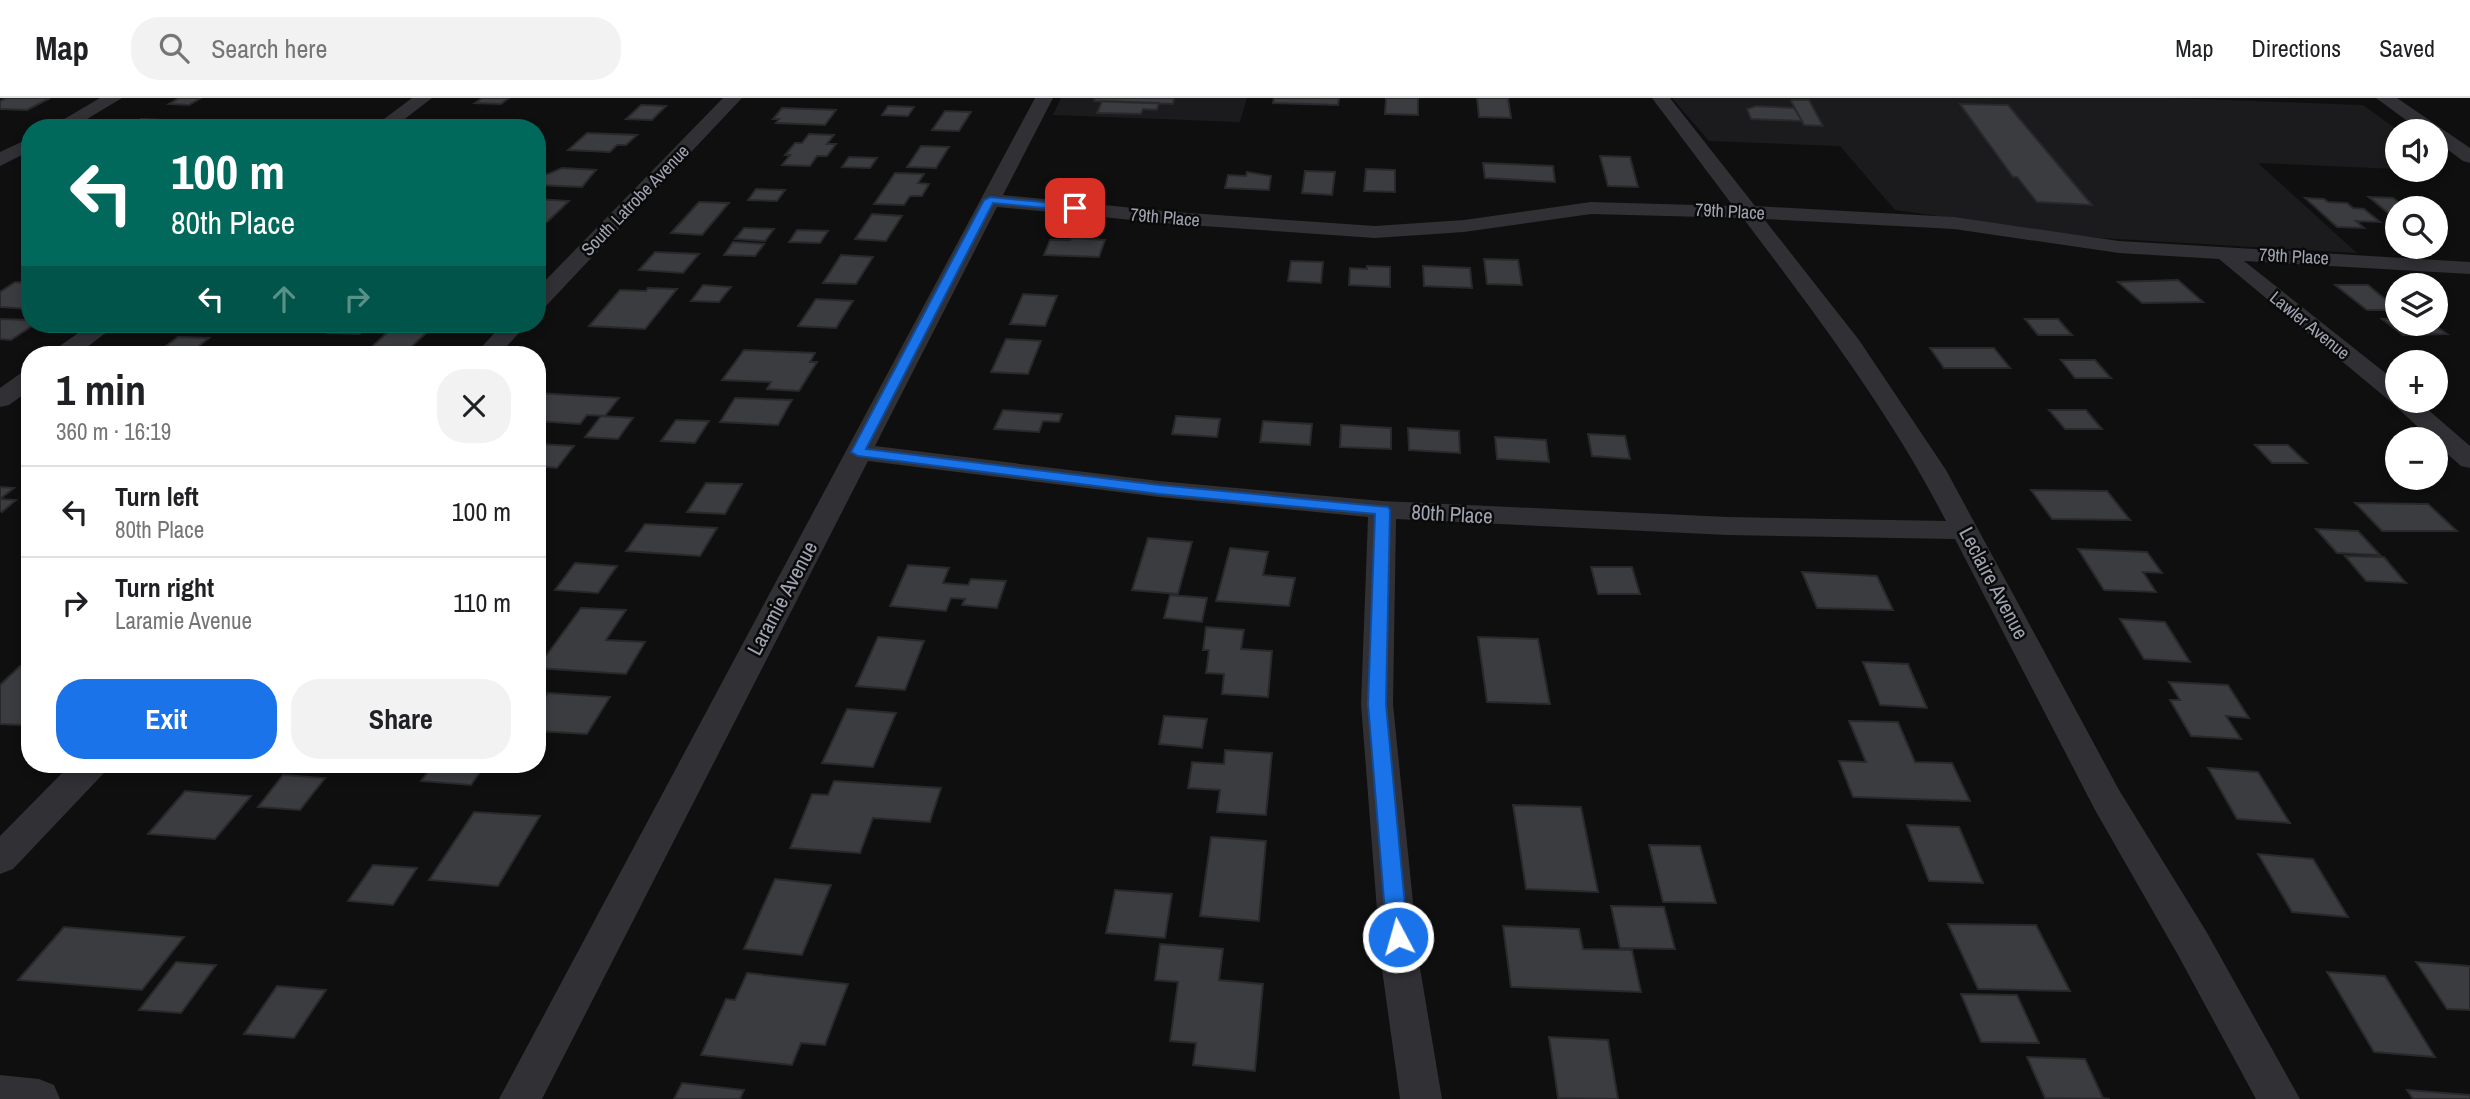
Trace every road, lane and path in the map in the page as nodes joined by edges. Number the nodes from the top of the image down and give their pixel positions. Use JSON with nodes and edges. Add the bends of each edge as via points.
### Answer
{"nodes":[{"id":1,"x":113,"y":98,"type":"edge"},
{"id":2,"x":423,"y":98,"type":"edge"},
{"id":3,"x":733,"y":98,"type":"edge"},
{"id":4,"x":1044,"y":98,"type":"edge"},
{"id":5,"x":1661,"y":98,"type":"edge"},
{"id":6,"x":2385,"y":98,"type":"edge"},
{"id":7,"x":74,"y":119,"type":"edge"},
{"id":8,"x":394,"y":119,"type":"edge"},
{"id":9,"x":2416,"y":119,"type":"edge"},
{"id":10,"x":2448,"y":141,"type":"edge"},
{"id":11,"x":21,"y":148,"type":"edge"},
{"id":12,"x":2470,"y":157,"type":"edge"},
{"id":13,"x":0,"y":160,"type":"edge"},
{"id":14,"x":990,"y":200,"type":"junction"},
{"id":15,"x":1747,"y":213,"type":"junction"},
{"id":16,"x":2225,"y":253,"type":"junction"},
{"id":17,"x":2470,"y":268,"type":"edge"},
{"id":18,"x":546,"y":293,"type":"edge"},
{"id":19,"x":93,"y":333,"type":"edge"},
{"id":20,"x":507,"y":333,"type":"edge"},
{"id":21,"x":75,"y":346,"type":"edge"},
{"id":22,"x":494,"y":346,"type":"edge"},
{"id":23,"x":21,"y":385,"type":"edge"},
{"id":24,"x":2385,"y":385,"type":"edge"},
{"id":25,"x":0,"y":400,"type":"edge"},
{"id":26,"x":2417,"y":413,"type":"edge"},
{"id":27,"x":858,"y":452,"type":"junction"},
{"id":28,"x":2470,"y":460,"type":"edge"},
{"id":29,"x":1382,"y":510,"type":"junction"},
{"id":30,"x":1966,"y":530,"type":"junction"},
{"id":31,"x":83,"y":773,"type":"edge"},
{"id":32,"x":0,"y":859,"type":"edge"},
{"id":33,"x":0,"y":1095,"type":"edge"},
{"id":34,"x":39,"y":1099,"type":"edge"},
{"id":35,"x":520,"y":1099,"type":"edge"},
{"id":36,"x":1421,"y":1099,"type":"edge"},
{"id":37,"x":2279,"y":1099,"type":"edge"}],
"edges":[{"from":1,"to":7,"type":"street"},
{"from":2,"to":8,"type":"street"},
{"from":3,"to":18,"type":"street","name":"South Latrobe Avenue"},
{"from":4,"to":14,"type":"street","name":"Laramie Avenue"},
{"from":5,"to":15,"type":"street","name":"Leclaire Avenue"},
{"from":6,"to":9,"type":"street"},
{"from":10,"to":12,"type":"street"},
{"from":11,"to":13,"type":"street"},
{"from":14,"to":15,"type":"street","name":"79th Place","via":[[1375,232],[1464,226],[1591,208]]},
{"from":14,"to":27,"type":"street","name":"Laramie Avenue"},
{"from":15,"to":16,"type":"street","name":"79th Place","via":[[1920,219],[2093,245]]},
{"from":15,"to":30,"type":"street","name":"Leclaire Avenue","via":[[1851,345],[1933,470]]},
{"from":16,"to":17,"type":"street","name":"79th Place"},
{"from":16,"to":24,"type":"street","name":"Lawler Avenue"},
{"from":19,"to":21,"type":"street"},
{"from":20,"to":22,"type":"street"},
{"from":23,"to":25,"type":"street"},
{"from":26,"to":28,"type":"street"},
{"from":27,"to":29,"type":"street","name":"80th Place","via":[[1159,489]]},
{"from":27,"to":35,"type":"street","name":"Laramie Avenue"},
{"from":29,"to":30,"type":"street","name":"80th Place","via":[[1728,527]]},
{"from":29,"to":36,"type":"street","via":[[1378,716],[1400,962]]},
{"from":30,"to":37,"type":"street","name":"Leclaire Avenue","via":[[2107,800]]},
{"from":31,"to":32,"type":"street"},
{"from":33,"to":34,"type":"street"}]}
